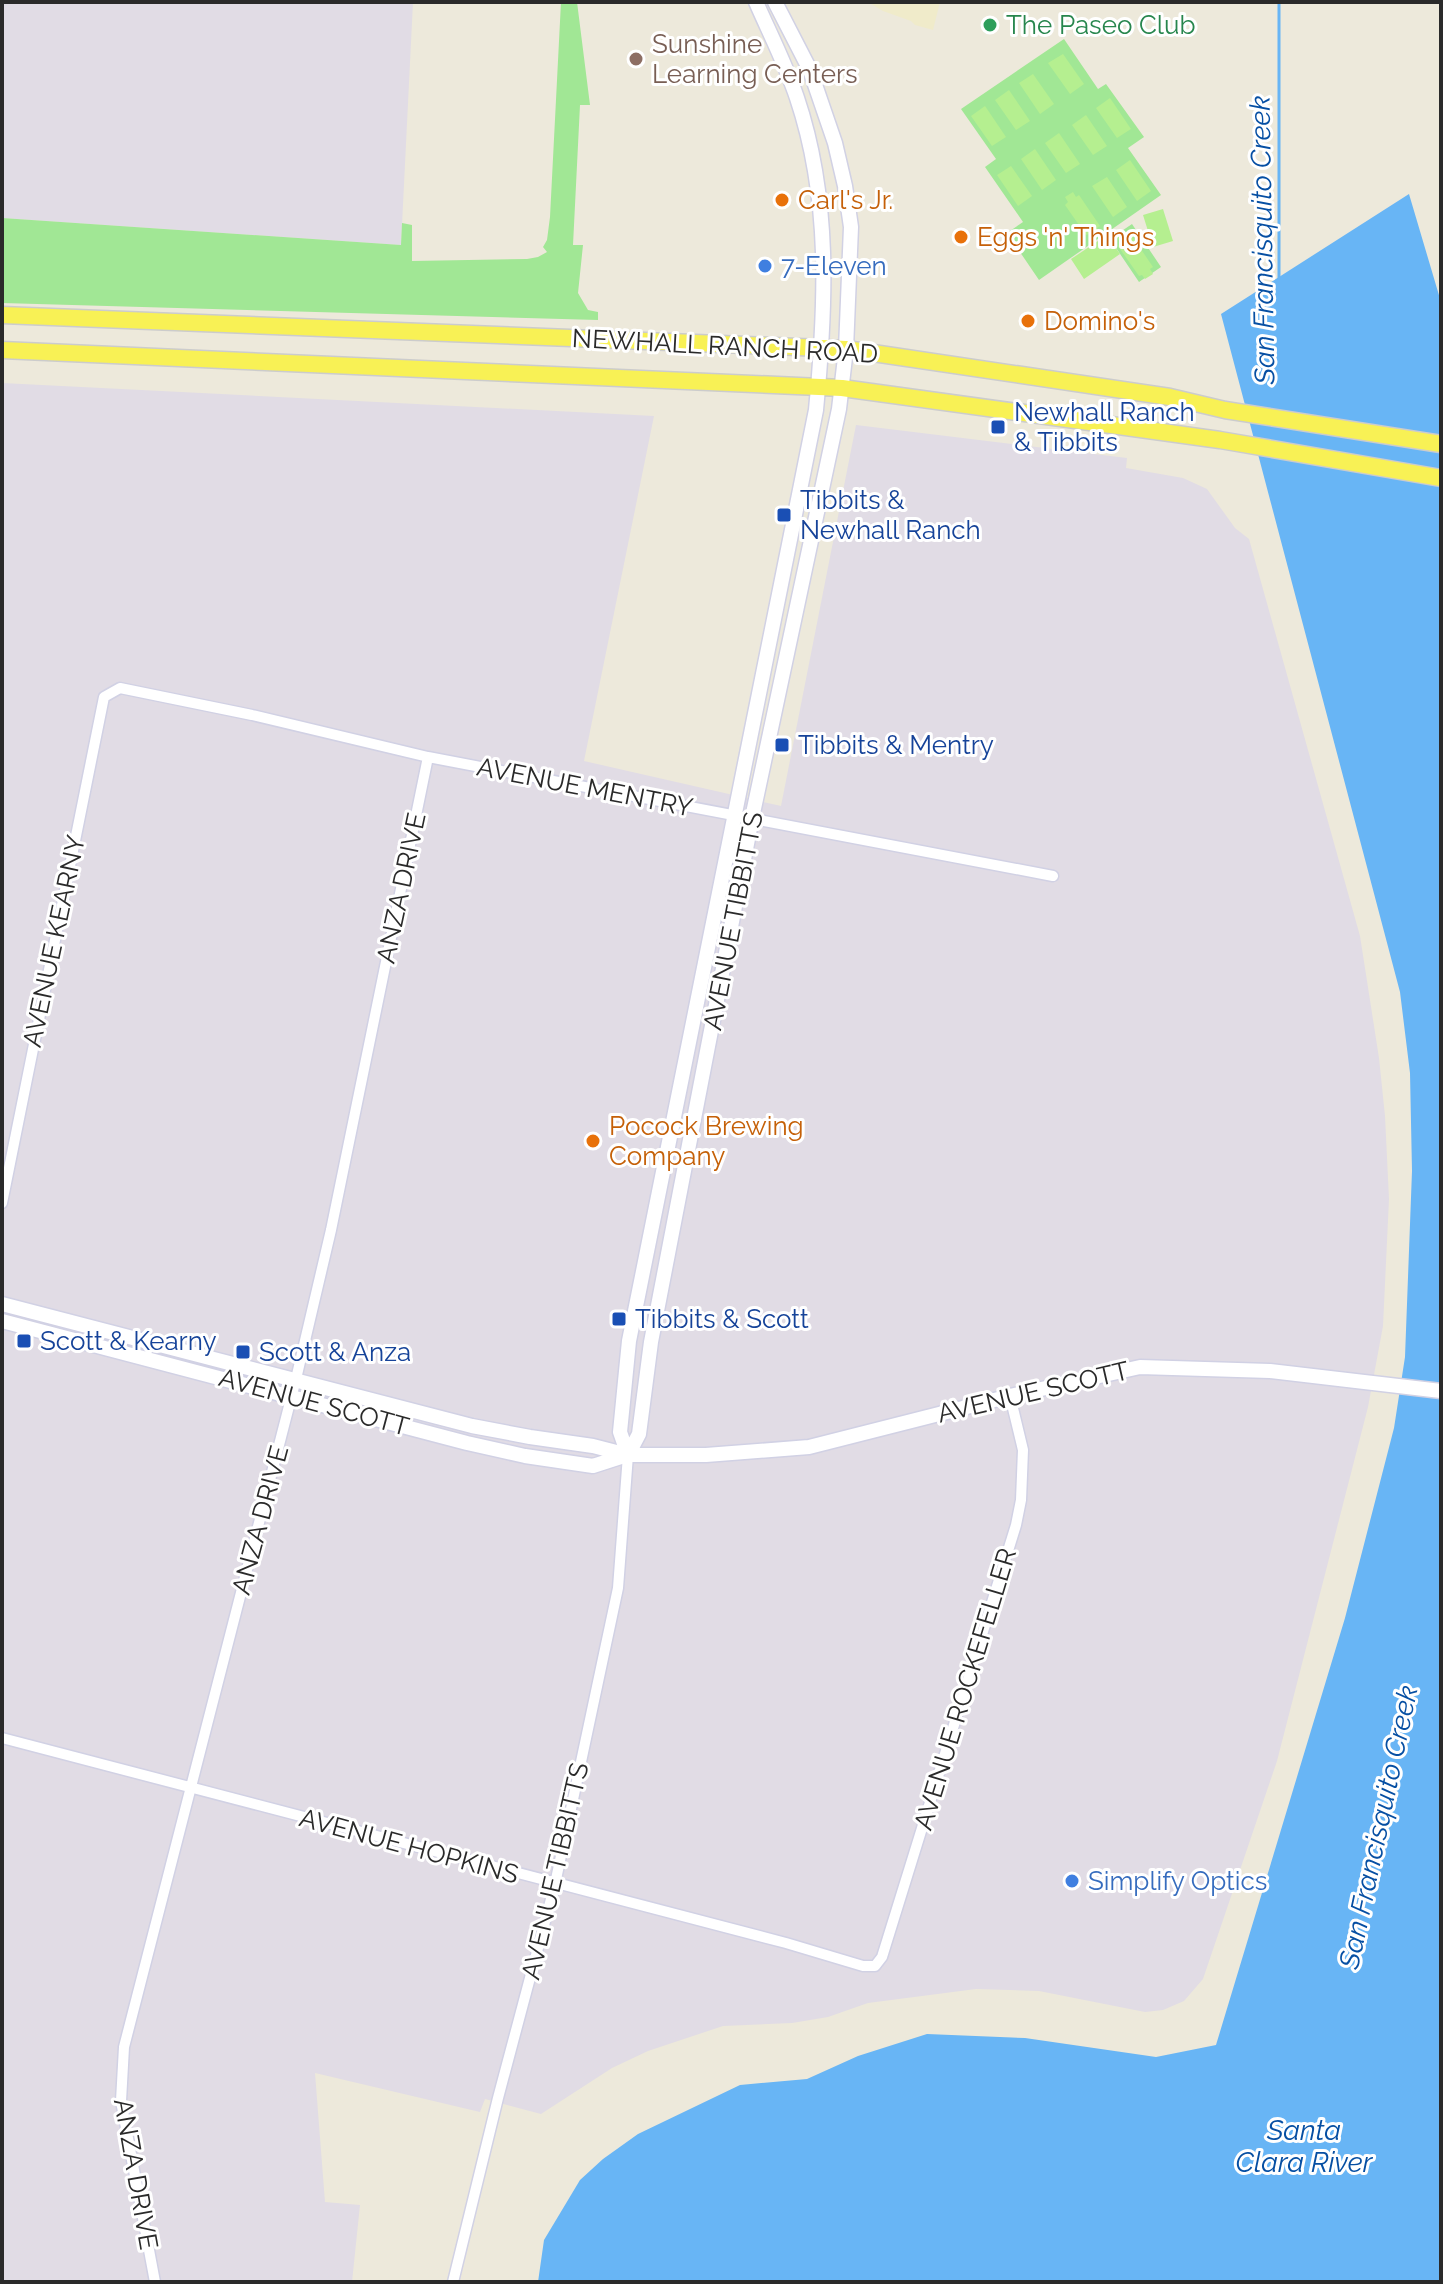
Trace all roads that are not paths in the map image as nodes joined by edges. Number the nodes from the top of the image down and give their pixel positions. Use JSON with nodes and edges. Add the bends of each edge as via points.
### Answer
{"nodes":[{"id":1,"x":756,"y":2,"type":"edge"},
{"id":2,"x":775,"y":2,"type":"edge"},
{"id":3,"x":2,"y":315,"type":"edge"},
{"id":4,"x":821,"y":348,"type":"junction"},
{"id":5,"x":846,"y":349,"type":"junction"},
{"id":6,"x":2,"y":350,"type":"edge"},
{"id":7,"x":818,"y":386,"type":"junction"},
{"id":8,"x":842,"y":388,"type":"junction"},
{"id":9,"x":1441,"y":444,"type":"edge"},
{"id":10,"x":1441,"y":478,"type":"edge"},
{"id":11,"x":120,"y":688,"type":"joint"},
{"id":12,"x":428,"y":757,"type":"junction"},
{"id":13,"x":735,"y":815,"type":"junction"},
{"id":14,"x":752,"y":818,"type":"junction"},
{"id":15,"x":1053,"y":876,"type":"dead end"},
{"id":16,"x":2,"y":1203,"type":"edge"},
{"id":17,"x":2,"y":1304,"type":"edge"},
{"id":18,"x":2,"y":1321,"type":"edge"},
{"id":19,"x":296,"y":1379,"type":"junction"},
{"id":20,"x":1441,"y":1391,"type":"edge"},
{"id":21,"x":1010,"y":1396,"type":"junction"},
{"id":22,"x":292,"y":1397,"type":"junction"},
{"id":23,"x":628,"y":1455,"type":"junction"},
{"id":24,"x":2,"y":1738,"type":"edge"},
{"id":25,"x":192,"y":1788,"type":"junction"},
{"id":26,"x":555,"y":1884,"type":"junction"},
{"id":27,"x":863,"y":1966,"type":"joint"},
{"id":28,"x":155,"y":2282,"type":"edge"},
{"id":29,"x":453,"y":2282,"type":"edge"}],
"edges":[{"from":1,"to":4,"type":"street","name":"AVENUE TIBBITTS","via":[[798,100],[823,217]]},
{"from":2,"to":5,"type":"street","name":"AVENUE TIBBITTS","via":[[810,70],[845,186],[851,227]]},
{"from":3,"to":4,"type":"main road","name":"NEWHALL RANCH ROAD"},
{"from":4,"to":5,"type":"main road","name":"NEWHALL RANCH ROAD"},
{"from":4,"to":7,"type":"street","name":"AVENUE TIBBITTS"},
{"from":5,"to":8,"type":"street","name":"AVENUE TIBBITTS"},
{"from":5,"to":9,"type":"main road","name":"NEWHALL RANCH ROAD"},
{"from":6,"to":7,"type":"main road","name":"NEWHALL RANCH ROAD"},
{"from":7,"to":8,"type":"main road","name":"NEWHALL RANCH ROAD"},
{"from":7,"to":13,"type":"street","name":"AVENUE TIBBITTS"},
{"from":8,"to":10,"type":"main road","name":"NEWHALL RANCH ROAD","via":[[1220,440]]},
{"from":8,"to":14,"type":"street","name":"AVENUE TIBBITTS"},
{"from":11,"to":12,"type":"street","name":"AVENUE MENTRY"},
{"from":11,"to":16,"type":"street","name":"AVENUE KEARNY","via":[[104,697]]},
{"from":12,"to":13,"type":"street","name":"AVENUE MENTRY"},
{"from":12,"to":19,"type":"street","name":"ANZA DRIVE"},
{"from":13,"to":14,"type":"street","name":"AVENUE MENTRY"},
{"from":13,"to":23,"type":"street","name":"AVENUE TIBBITTS","via":[[629,1341],[620,1432]]},
{"from":14,"to":15,"type":"street","name":"AVENUE MENTRY"},
{"from":14,"to":23,"type":"street","name":"AVENUE TIBBITTS","via":[[651,1342],[639,1434]]},
{"from":17,"to":19,"type":"street","name":"AVENUE SCOTT"},
{"from":18,"to":22,"type":"street","name":"AVENUE SCOTT"},
{"from":19,"to":22,"type":"street","name":"ANZA DRIVE"},
{"from":19,"to":23,"type":"street","name":"AVENUE SCOTT","via":[[472,1426]]},
{"from":20,"to":21,"type":"street","name":"AVENUE SCOTT","via":[[1270,1371],[1140,1367]]},
{"from":21,"to":23,"type":"street","name":"AVENUE SCOTT","via":[[809,1447]]},
{"from":21,"to":27,"type":"street","name":"AVENUE ROCKEFELLER","via":[[1023,1450],[1016,1525],[882,1957],[875,1966]]},
{"from":22,"to":23,"type":"street","name":"AVENUE SCOTT","via":[[525,1456],[593,1466]]},
{"from":22,"to":25,"type":"street","name":"ANZA DRIVE"},
{"from":23,"to":26,"type":"street","name":"AVENUE TIBBITTS","via":[[618,1588]]},
{"from":24,"to":25,"type":"street","name":"AVENUE HOPKINS"},
{"from":25,"to":26,"type":"street","name":"AVENUE HOPKINS"},
{"from":25,"to":28,"type":"street","name":"ANZA DRIVE","via":[[129,2024],[121,2074],[123,2118]]},
{"from":26,"to":27,"type":"street","name":"AVENUE HOPKINS"},
{"from":26,"to":29,"type":"street","name":"AVENUE TIBBITTS"}]}
